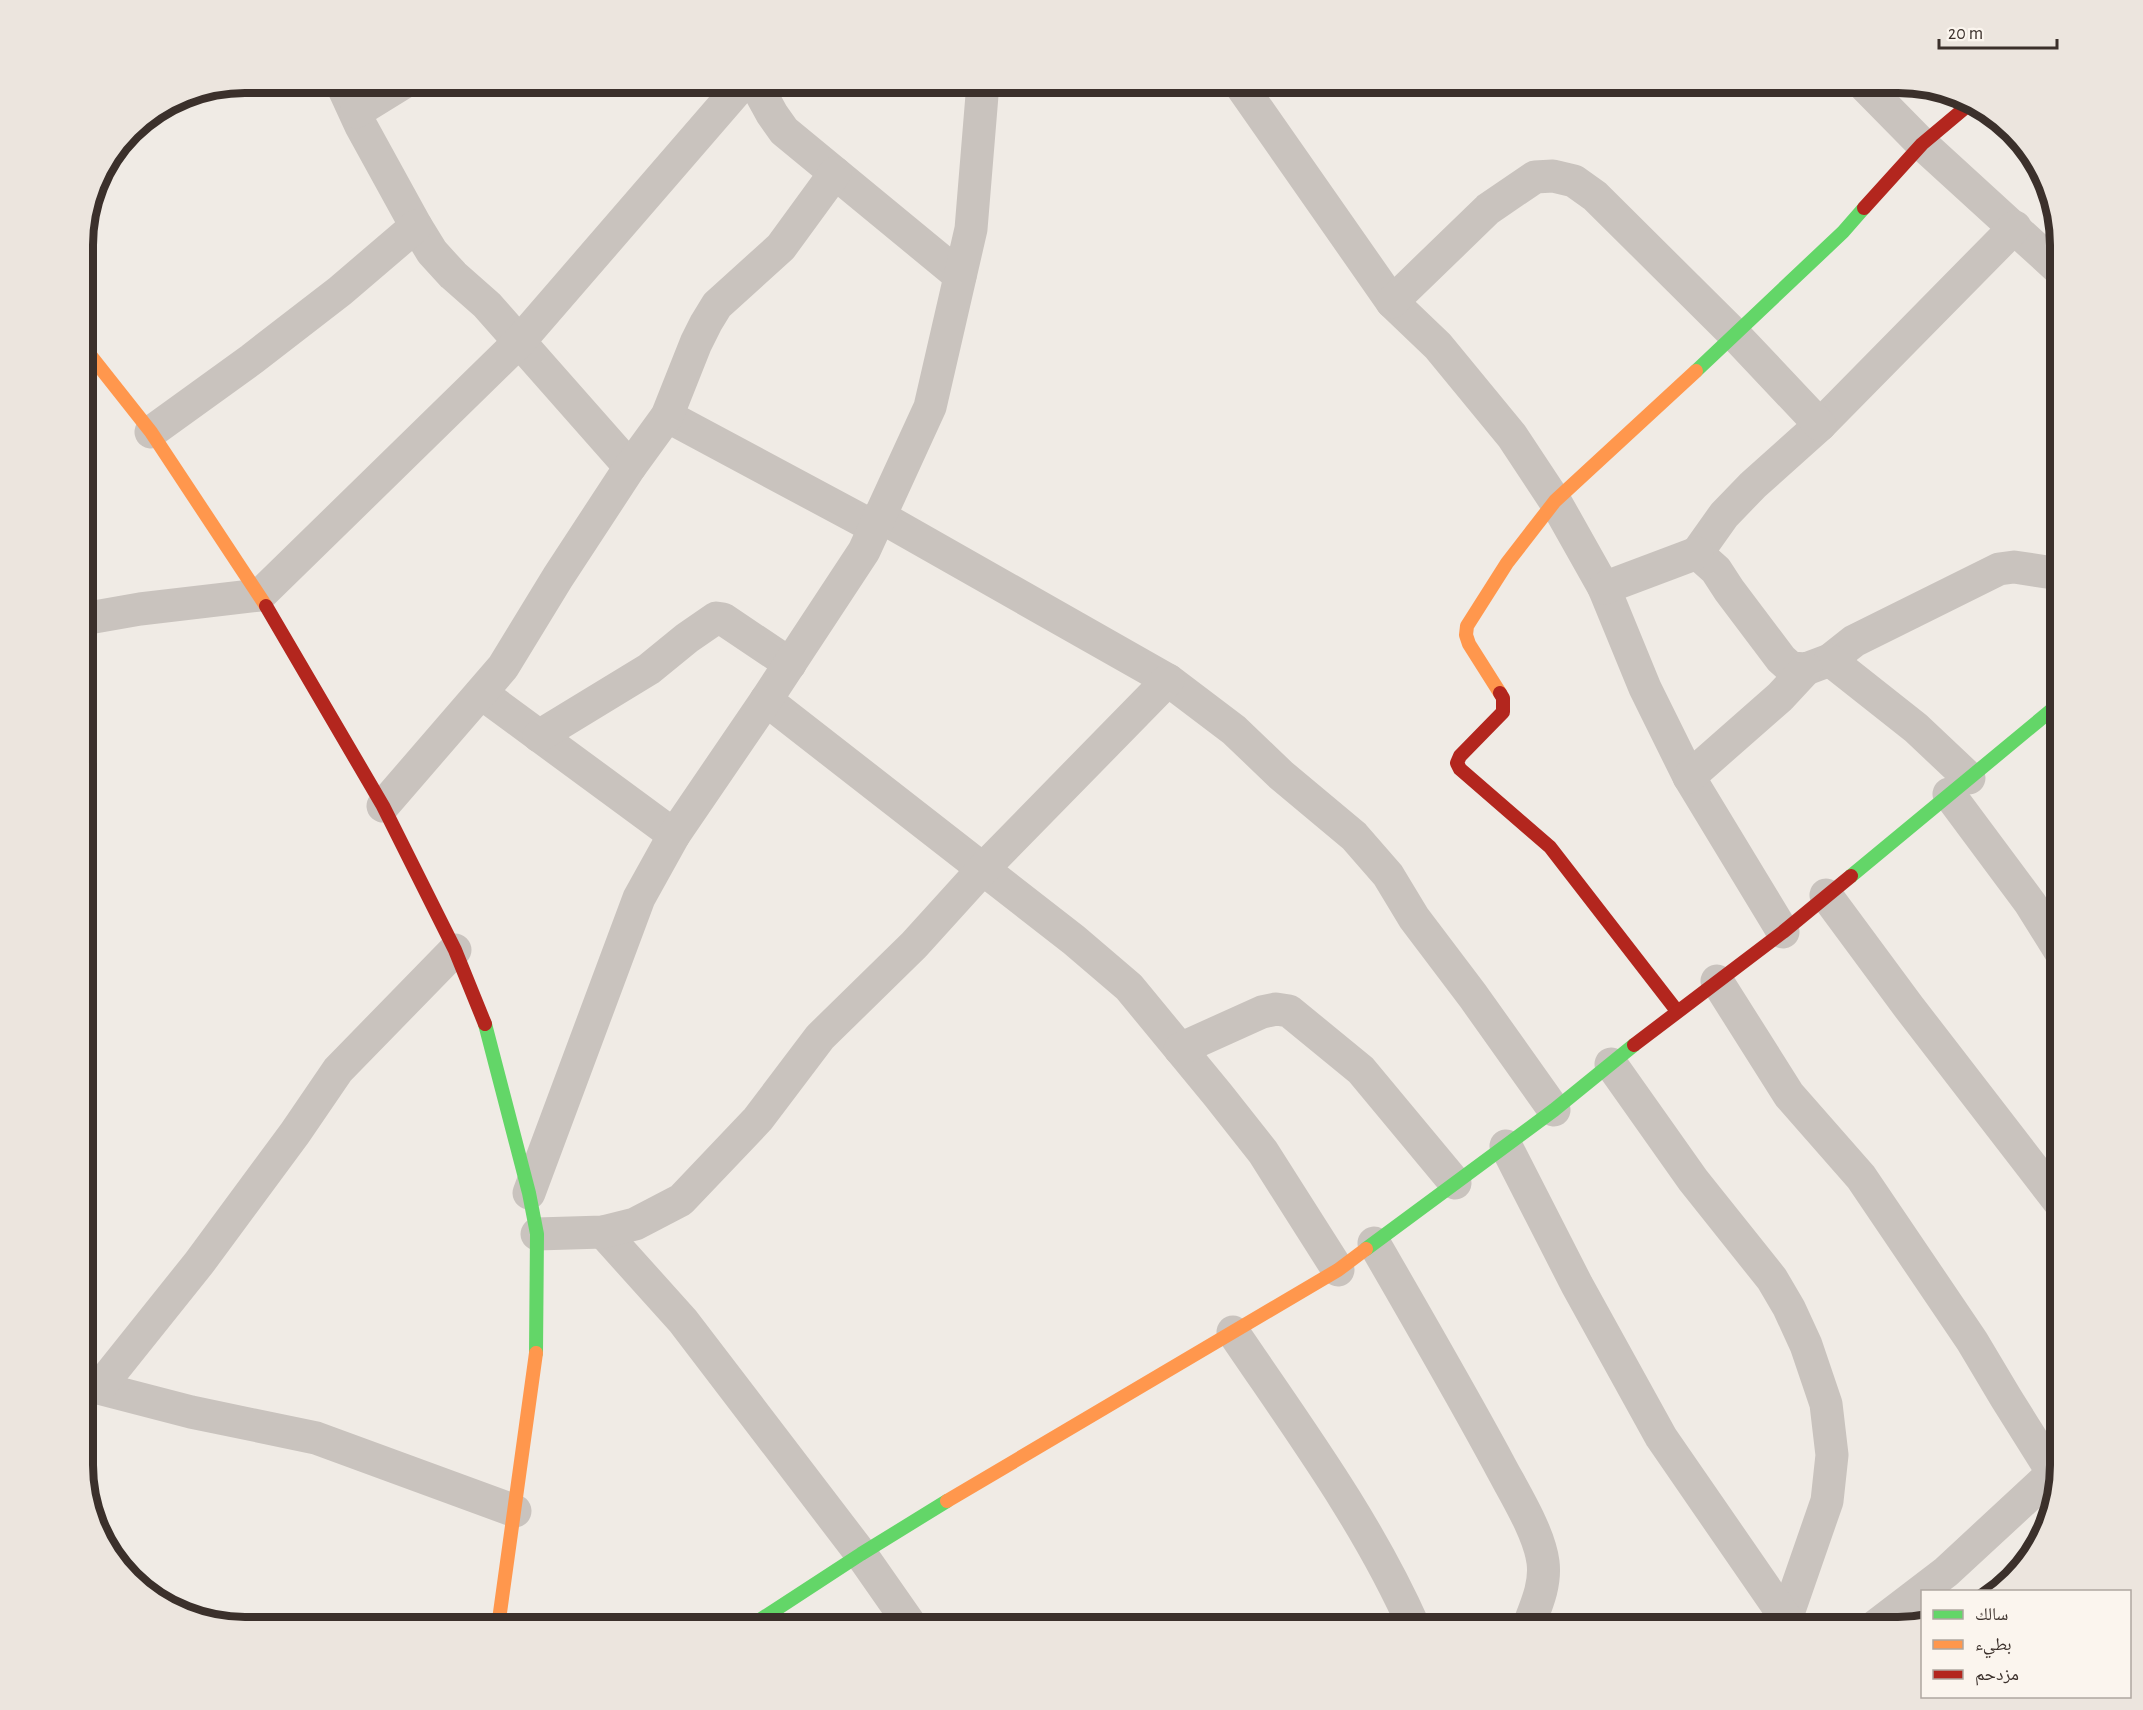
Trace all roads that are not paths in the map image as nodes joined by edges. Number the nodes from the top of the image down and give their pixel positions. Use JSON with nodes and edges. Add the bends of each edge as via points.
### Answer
{"nodes":[{"id":1,"x":345,"y":93,"type":"edge"},
{"id":2,"x":386,"y":93,"type":"edge"},
{"id":3,"x":734,"y":93,"type":"edge"},
{"id":4,"x":761,"y":93,"type":"edge"},
{"id":5,"x":982,"y":93,"type":"edge"},
{"id":6,"x":1247,"y":93,"type":"edge"},
{"id":7,"x":1873,"y":93,"type":"edge"},
{"id":8,"x":1964,"y":109,"type":"edge"},
{"id":9,"x":356,"y":112,"type":"junction"},
{"id":10,"x":1922,"y":144,"type":"junction"},
{"id":11,"x":835,"y":173,"type":"junction"},
{"id":12,"x":416,"y":226,"type":"junction"},
{"id":13,"x":2015,"y":227,"type":"junction"},
{"id":14,"x":2050,"y":260,"type":"edge"},
{"id":15,"x":960,"y":276,"type":"junction"},
{"id":16,"x":1392,"y":302,"type":"junction"},
{"id":17,"x":1735,"y":334,"type":"junction"},
{"id":18,"x":519,"y":342,"type":"junction"},
{"id":19,"x":93,"y":359,"type":"edge"},
{"id":20,"x":667,"y":416,"type":"junction"},
{"id":21,"x":1820,"y":425,"type":"junction"},
{"id":22,"x":151,"y":432,"type":"junction"},
{"id":23,"x":630,"y":467,"type":"junction"},
{"id":24,"x":1555,"y":501,"type":"junction"},
{"id":25,"x":877,"y":522,"type":"junction"},
{"id":26,"x":1696,"y":552,"type":"junction"},
{"id":27,"x":2050,"y":572,"type":"edge"},
{"id":28,"x":1604,"y":588,"type":"junction"},
{"id":29,"x":260,"y":595,"type":"junction"},
{"id":30,"x":93,"y":617,"type":"edge"},
{"id":31,"x":790,"y":664,"type":"junction"},
{"id":32,"x":1818,"y":664,"type":"junction"},
{"id":33,"x":1168,"y":680,"type":"junction"},
{"id":34,"x":481,"y":693,"type":"junction"},
{"id":35,"x":766,"y":700,"type":"junction"},
{"id":36,"x":2050,"y":714,"type":"edge"},
{"id":37,"x":539,"y":736,"type":"junction"},
{"id":38,"x":1689,"y":777,"type":"junction"},
{"id":39,"x":1959,"y":786,"type":"junction"},
{"id":40,"x":383,"y":806,"type":"junction"},
{"id":41,"x":674,"y":835,"type":"junction"},
{"id":42,"x":982,"y":870,"type":"junction"},
{"id":43,"x":1826,"y":895,"type":"junction"},
{"id":44,"x":1783,"y":932,"type":"junction"},
{"id":45,"x":2050,"y":934,"type":"edge"},
{"id":46,"x":455,"y":950,"type":"junction"},
{"id":47,"x":1718,"y":981,"type":"junction"},
{"id":48,"x":1677,"y":1011,"type":"junction"},
{"id":49,"x":1180,"y":1049,"type":"junction"},
{"id":50,"x":1611,"y":1064,"type":"junction"},
{"id":51,"x":1554,"y":1110,"type":"junction"},
{"id":52,"x":1506,"y":1146,"type":"junction"},
{"id":53,"x":1455,"y":1183,"type":"junction"},
{"id":54,"x":2050,"y":1189,"type":"edge"},
{"id":55,"x":529,"y":1193,"type":"junction"},
{"id":56,"x":603,"y":1232,"type":"junction"},
{"id":57,"x":537,"y":1234,"type":"junction"},
{"id":58,"x":1374,"y":1243,"type":"junction"},
{"id":59,"x":1338,"y":1270,"type":"junction"},
{"id":60,"x":1233,"y":1332,"type":"junction"},
{"id":61,"x":93,"y":1384,"type":"edge"},
{"id":62,"x":93,"y":1387,"type":"edge"},
{"id":63,"x":2050,"y":1462,"type":"edge"},
{"id":64,"x":2049,"y":1477,"type":"edge"},
{"id":65,"x":515,"y":1511,"type":"junction"},
{"id":66,"x":861,"y":1554,"type":"junction"},
{"id":67,"x":1923,"y":1590,"type":"edge"},
{"id":68,"x":1921,"y":1591,"type":"edge"},
{"id":69,"x":500,"y":1617,"type":"edge"},
{"id":70,"x":766,"y":1617,"type":"edge"},
{"id":71,"x":904,"y":1617,"type":"edge"},
{"id":72,"x":1409,"y":1617,"type":"edge"},
{"id":73,"x":1532,"y":1617,"type":"edge"},
{"id":74,"x":1785,"y":1617,"type":"edge"},
{"id":75,"x":1791,"y":1617,"type":"edge"},
{"id":76,"x":1888,"y":1617,"type":"edge"}],
"edges":[{"from":1,"to":9,"type":"street"},
{"from":2,"to":9,"type":"street"},
{"from":3,"to":18,"type":"street"},
{"from":4,"to":11,"type":"street","via":[[784,131]]},
{"from":5,"to":15,"type":"street","via":[[971,229]]},
{"from":6,"to":16,"type":"street"},
{"from":7,"to":10,"type":"street"},
{"from":8,"to":10,"type":"street"},
{"from":9,"to":12,"type":"street"},
{"from":10,"to":13,"type":"street"},
{"from":10,"to":17,"type":"street","via":[[1843,232]]},
{"from":11,"to":15,"type":"street"},
{"from":11,"to":20,"type":"street","via":[[781,247],[717,305],[696,343]]},
{"from":12,"to":18,"type":"street","via":[[432,252]]},
{"from":12,"to":22,"type":"street","via":[[340,291]]},
{"from":13,"to":14,"type":"street"},
{"from":13,"to":21,"type":"street"},
{"from":15,"to":25,"type":"street","via":[[930,407]]},
{"from":16,"to":17,"type":"street","via":[[1488,208],[1535,177],[1553,176],[1574,181],[1595,196]]},
{"from":16,"to":24,"type":"street","via":[[1438,346],[1512,436]]},
{"from":17,"to":21,"type":"street"},
{"from":17,"to":24,"type":"street"},
{"from":18,"to":23,"type":"street"},
{"from":18,"to":29,"type":"street"},
{"from":19,"to":22,"type":"street"},
{"from":20,"to":23,"type":"street"},
{"from":20,"to":25,"type":"street"},
{"from":21,"to":26,"type":"street","via":[[1753,485]]},
{"from":22,"to":29,"type":"street"},
{"from":23,"to":34,"type":"street","via":[[503,667]]},
{"from":24,"to":28,"type":"street"},
{"from":24,"to":48,"type":"street","via":[[1507,562],[1467,626],[1469,644],[1503,698],[1504,706],[1503,712],[1457,763],[1489,796],[1550,847]]},
{"from":25,"to":31,"type":"street","via":[[864,551]]},
{"from":25,"to":33,"type":"street"},
{"from":26,"to":28,"type":"street"},
{"from":26,"to":32,"type":"street","via":[[1716,570],[1781,659],[1791,668]]},
{"from":27,"to":32,"type":"street","via":[[2014,567],[1998,569],[1854,641]]},
{"from":28,"to":38,"type":"street","via":[[1645,688]]},
{"from":29,"to":30,"type":"street"},
{"from":29,"to":40,"type":"street"},
{"from":31,"to":35,"type":"street"},
{"from":31,"to":37,"type":"street","via":[[716,618],[649,669]]},
{"from":32,"to":38,"type":"street"},
{"from":32,"to":39,"type":"street","via":[[1916,728]]},
{"from":33,"to":42,"type":"street"},
{"from":33,"to":51,"type":"street","via":[[1234,730],[1354,836],[1388,875],[1414,918]]},
{"from":34,"to":37,"type":"street"},
{"from":34,"to":40,"type":"street"},
{"from":35,"to":41,"type":"street"},
{"from":35,"to":42,"type":"street"},
{"from":36,"to":39,"type":"street"},
{"from":37,"to":41,"type":"street"},
{"from":38,"to":44,"type":"street"},
{"from":39,"to":43,"type":"street"},
{"from":39,"to":45,"type":"street"},
{"from":40,"to":46,"type":"street"},
{"from":41,"to":55,"type":"street","via":[[639,898]]},
{"from":42,"to":49,"type":"street","via":[[1129,987]]},
{"from":42,"to":56,"type":"street","via":[[914,945],[820,1037],[758,1119],[681,1200],[635,1224]]},
{"from":43,"to":44,"type":"street"},
{"from":43,"to":54,"type":"street"},
{"from":44,"to":47,"type":"street"},
{"from":46,"to":55,"type":"street","via":[[488,1031]]},
{"from":46,"to":61,"type":"street","via":[[338,1070],[199,1263]]},
{"from":47,"to":48,"type":"street"},
{"from":47,"to":63,"type":"street","via":[[1789,1095],[1861,1177]]},
{"from":48,"to":50,"type":"street"},
{"from":49,"to":53,"type":"street","via":[[1262,1012],[1289,1011],[1361,1070]]},
{"from":49,"to":59,"type":"street","via":[[1263,1152]]},
{"from":50,"to":51,"type":"street"},
{"from":50,"to":75,"type":"street","via":[[1693,1180],[1772,1279],[1806,1345],[1826,1404],[1832,1455],[1827,1501]]},
{"from":51,"to":52,"type":"street"},
{"from":52,"to":53,"type":"street"},
{"from":52,"to":74,"type":"street","via":[[1661,1437]]},
{"from":53,"to":58,"type":"street"},
{"from":55,"to":57,"type":"street"},
{"from":56,"to":57,"type":"street"},
{"from":56,"to":66,"type":"street","via":[[683,1321]]},
{"from":57,"to":65,"type":"street","via":[[536,1363]]},
{"from":58,"to":59,"type":"street"},
{"from":58,"to":73,"type":"street","via":[[1513,1489],[1534,1535],[1543,1560],[1544,1581]]},
{"from":59,"to":60,"type":"street"},
{"from":60,"to":66,"type":"street"},
{"from":60,"to":72,"type":"street","via":[[1337,1485]]},
{"from":62,"to":65,"type":"street","via":[[316,1438]]},
{"from":64,"to":67,"type":"street"},
{"from":65,"to":69,"type":"street"},
{"from":66,"to":70,"type":"street"},
{"from":66,"to":71,"type":"street"},
{"from":68,"to":76,"type":"street"}]}
